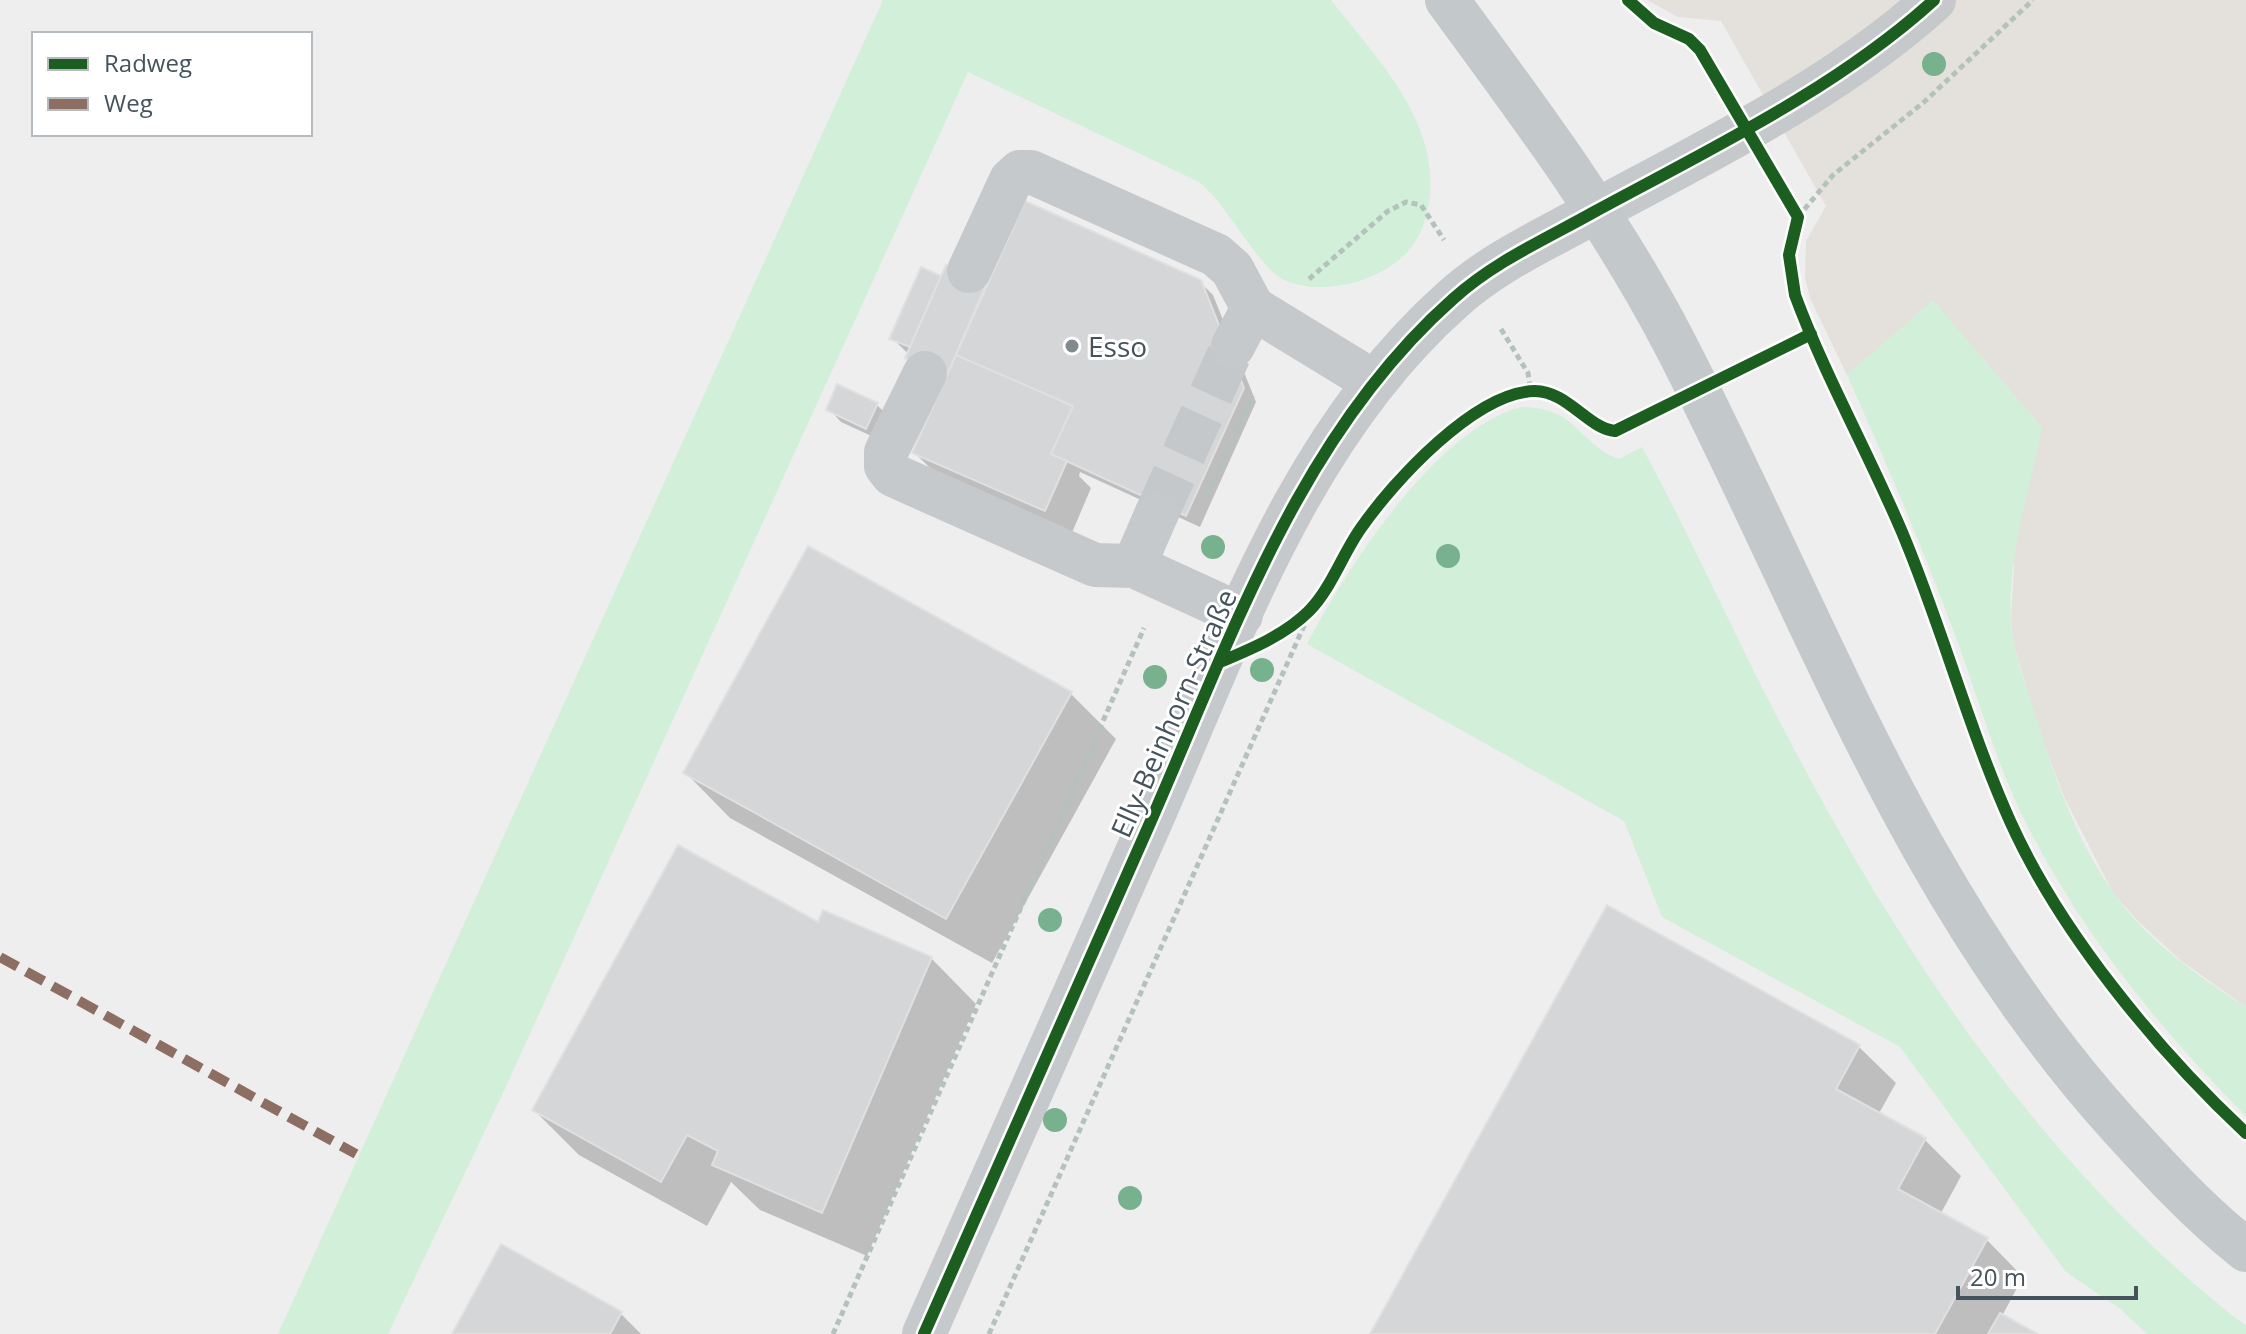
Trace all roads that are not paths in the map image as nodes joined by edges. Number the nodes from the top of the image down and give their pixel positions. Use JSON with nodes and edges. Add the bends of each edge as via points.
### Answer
{"nodes":[{"id":1,"x":1447,"y":0,"type":"edge"},
{"id":2,"x":1934,"y":0,"type":"edge"},
{"id":3,"x":1596,"y":211,"type":"junction"},
{"id":4,"x":969,"y":271,"type":"dead end"},
{"id":5,"x":925,"y":373,"type":"dead end"},
{"id":6,"x":1374,"y":382,"type":"junction"},
{"id":7,"x":1156,"y":515,"type":"tunnel mouth"},
{"id":8,"x":1134,"y":566,"type":"junction"},
{"id":9,"x":1241,"y":615,"type":"junction"},
{"id":10,"x":2246,"y":1250,"type":"edge"},
{"id":11,"x":924,"y":1334,"type":"edge"}],
"edges":[{"from":1,"to":3,"type":"main road"},
{"from":2,"to":3,"type":"street","name":"Elly-Beinhorn-Straße","via":[[1842,70]]},
{"from":3,"to":6,"type":"street","name":"Elly-Beinhorn-Straße","via":[[1472,282],[1429,320]]},
{"from":3,"to":10,"type":"main road","via":[[1674,343],[1834,680],[1947,893],[2063,1061],[2183,1193]]},
{"from":4,"to":6,"type":"street","via":[[1011,180],[1020,172],[1031,172],[1216,255],[1232,269],[1243,327]]},
{"from":5,"to":8,"type":"street","via":[[886,452],[888,470],[1095,565]]},
{"from":6,"to":9,"type":"street","name":"Elly-Beinhorn-Straße","via":[[1319,460]]},
{"from":7,"to":8,"type":"street"},
{"from":8,"to":9,"type":"street"},
{"from":9,"to":11,"type":"street","name":"Elly-Beinhorn-Straße"}]}
